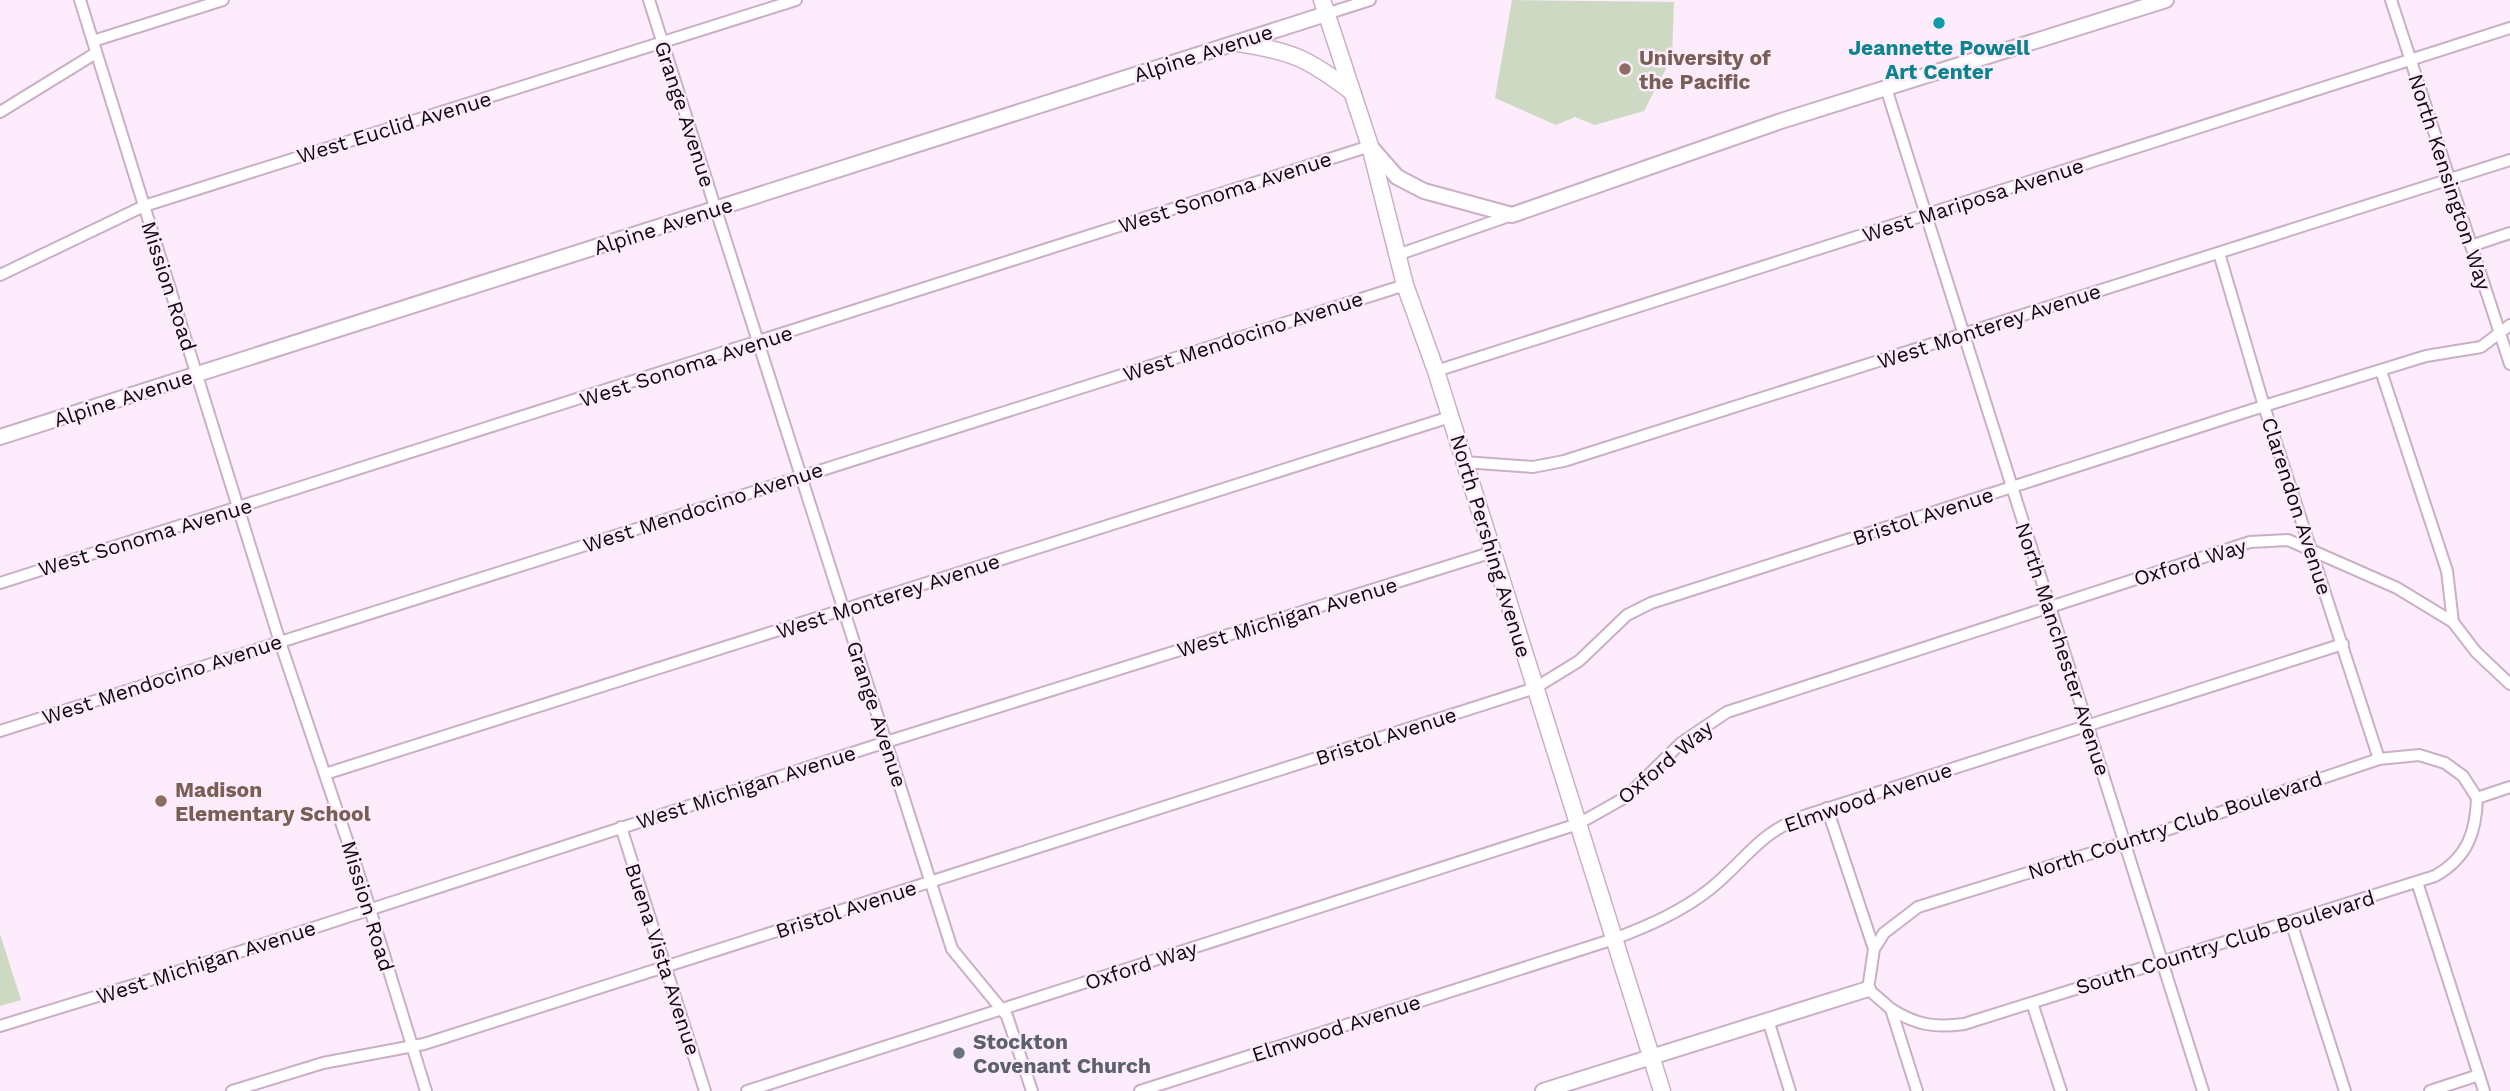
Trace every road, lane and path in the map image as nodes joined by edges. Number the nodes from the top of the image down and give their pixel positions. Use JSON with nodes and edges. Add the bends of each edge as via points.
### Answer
{"nodes":[{"id":1,"x":80,"y":0,"type":"edge"},
{"id":2,"x":223,"y":0,"type":"edge"},
{"id":3,"x":649,"y":0,"type":"edge"},
{"id":4,"x":796,"y":0,"type":"edge"},
{"id":5,"x":1370,"y":0,"type":"edge"},
{"id":6,"x":2166,"y":0,"type":"edge"},
{"id":7,"x":2391,"y":0,"type":"edge"},
{"id":8,"x":1324,"y":7,"type":"edge"},
{"id":9,"x":2510,"y":28,"type":"edge"},
{"id":10,"x":93,"y":41,"type":"junction"},
{"id":11,"x":662,"y":43,"type":"junction"},
{"id":12,"x":1238,"y":43,"type":"junction"},
{"id":13,"x":96,"y":53,"type":"junction"},
{"id":14,"x":2410,"y":59,"type":"junction"},
{"id":15,"x":1886,"y":88,"type":"junction"},
{"id":16,"x":1352,"y":92,"type":"junction"},
{"id":17,"x":0,"y":112,"type":"edge"},
{"id":18,"x":1370,"y":146,"type":"junction"},
{"id":19,"x":2510,"y":160,"type":"edge"},
{"id":20,"x":2448,"y":179,"type":"junction"},
{"id":21,"x":144,"y":206,"type":"junction"},
{"id":22,"x":715,"y":209,"type":"junction"},
{"id":23,"x":1512,"y":215,"type":"junction"},
{"id":24,"x":1926,"y":216,"type":"junction"},
{"id":25,"x":2510,"y":233,"type":"edge"},
{"id":26,"x":2471,"y":246,"type":"junction"},
{"id":27,"x":2219,"y":253,"type":"junction"},
{"id":28,"x":1397,"y":255,"type":"junction"},
{"id":29,"x":0,"y":275,"type":"edge"},
{"id":30,"x":1405,"y":285,"type":"junction"},
{"id":31,"x":2510,"y":325,"type":"edge"},
{"id":32,"x":2500,"y":332,"type":"junction"},
{"id":33,"x":1964,"y":335,"type":"junction"},
{"id":34,"x":759,"y":342,"type":"junction"},
{"id":35,"x":2510,"y":364,"type":"edge"},
{"id":36,"x":1436,"y":371,"type":"junction"},
{"id":37,"x":2381,"y":371,"type":"junction"},
{"id":38,"x":198,"y":374,"type":"junction"},
{"id":39,"x":2264,"y":406,"type":"junction"},
{"id":40,"x":1450,"y":416,"type":"junction"},
{"id":41,"x":0,"y":437,"type":"edge"},
{"id":42,"x":1464,"y":462,"type":"junction"},
{"id":43,"x":801,"y":476,"type":"junction"},
{"id":44,"x":2011,"y":488,"type":"junction"},
{"id":45,"x":240,"y":508,"type":"junction"},
{"id":46,"x":2310,"y":548,"type":"junction"},
{"id":47,"x":1493,"y":552,"type":"junction"},
{"id":48,"x":0,"y":583,"type":"edge"},
{"id":49,"x":2050,"y":606,"type":"junction"},
{"id":50,"x":843,"y":610,"type":"junction"},
{"id":51,"x":2453,"y":622,"type":"junction"},
{"id":52,"x":280,"y":642,"type":"junction"},
{"id":53,"x":2343,"y":644,"type":"junction"},
{"id":54,"x":2510,"y":684,"type":"edge"},
{"id":55,"x":1535,"y":688,"type":"junction"},
{"id":56,"x":2087,"y":724,"type":"junction"},
{"id":57,"x":0,"y":731,"type":"edge"},
{"id":58,"x":886,"y":742,"type":"junction"},
{"id":59,"x":2379,"y":759,"type":"junction"},
{"id":60,"x":325,"y":774,"type":"junction"},
{"id":61,"x":2510,"y":787,"type":"edge"},
{"id":62,"x":2477,"y":798,"type":"junction"},
{"id":63,"x":1827,"y":808,"type":"junction"},
{"id":64,"x":1578,"y":824,"type":"junction"},
{"id":65,"x":621,"y":827,"type":"junction"},
{"id":66,"x":2124,"y":843,"type":"junction"},
{"id":67,"x":930,"y":882,"type":"junction"},
{"id":68,"x":2417,"y":882,"type":"junction"},
{"id":69,"x":369,"y":909,"type":"junction"},
{"id":70,"x":2291,"y":922,"type":"junction"},
{"id":71,"x":1614,"y":939,"type":"junction"},
{"id":72,"x":1874,"y":948,"type":"junction"},
{"id":73,"x":2162,"y":961,"type":"junction"},
{"id":74,"x":665,"y":967,"type":"junction"},
{"id":75,"x":1868,"y":989,"type":"junction"},
{"id":76,"x":2032,"y":1003,"type":"junction"},
{"id":77,"x":999,"y":1009,"type":"junction"},
{"id":78,"x":1891,"y":1009,"type":"junction"},
{"id":79,"x":1768,"y":1020,"type":"junction"},
{"id":80,"x":0,"y":1026,"type":"edge"},
{"id":81,"x":412,"y":1047,"type":"junction"},
{"id":82,"x":1651,"y":1057,"type":"junction"},
{"id":83,"x":2479,"y":1075,"type":"junction"},
{"id":84,"x":232,"y":1091,"type":"edge"},
{"id":85,"x":426,"y":1091,"type":"edge"},
{"id":86,"x":705,"y":1091,"type":"edge"},
{"id":87,"x":747,"y":1091,"type":"edge"},
{"id":88,"x":1032,"y":1091,"type":"edge"},
{"id":89,"x":1140,"y":1091,"type":"edge"},
{"id":90,"x":1543,"y":1091,"type":"edge"},
{"id":91,"x":1662,"y":1091,"type":"edge"},
{"id":92,"x":1790,"y":1091,"type":"edge"},
{"id":93,"x":1917,"y":1091,"type":"edge"},
{"id":94,"x":2061,"y":1091,"type":"edge"},
{"id":95,"x":2203,"y":1091,"type":"edge"},
{"id":96,"x":2345,"y":1091,"type":"edge"},
{"id":97,"x":2430,"y":1091,"type":"edge"},
{"id":98,"x":2484,"y":1091,"type":"edge"}],
"edges":[{"from":1,"to":10,"type":"street","name":"Mission Road"},
{"from":2,"to":10,"type":"street"},
{"from":3,"to":11,"type":"street","name":"Grange Avenue"},
{"from":4,"to":11,"type":"street","name":"West Euclid Avenue"},
{"from":5,"to":8,"type":"street"},
{"from":6,"to":15,"type":"street"},
{"from":7,"to":14,"type":"street","name":"North Kensington Way"},
{"from":8,"to":12,"type":"street","name":"Alpine Avenue"},
{"from":8,"to":16,"type":"main road","name":"North Pershing Avenue"},
{"from":9,"to":14,"type":"street","name":"West Mariposa Avenue"},
{"from":10,"to":13,"type":"street","name":"Mission Road"},
{"from":11,"to":21,"type":"street","name":"West Euclid Avenue"},
{"from":11,"to":22,"type":"street","name":"Grange Avenue"},
{"from":12,"to":16,"type":"main road","via":[[1301,57]]},
{"from":12,"to":22,"type":"street","name":"Alpine Avenue"},
{"from":13,"to":17,"type":"street"},
{"from":13,"to":21,"type":"street","name":"Mission Road"},
{"from":14,"to":20,"type":"street","name":"North Kensington Way"},
{"from":14,"to":24,"type":"street","name":"West Mariposa Avenue"},
{"from":15,"to":23,"type":"street"},
{"from":15,"to":24,"type":"street","name":"North Manchester Avenue"},
{"from":16,"to":18,"type":"main road","name":"North Pershing Avenue"},
{"from":18,"to":23,"type":"street","via":[[1397,177],[1424,191]]},
{"from":18,"to":28,"type":"main road","name":"North Pershing Avenue"},
{"from":18,"to":34,"type":"street","name":"West Sonoma Avenue"},
{"from":19,"to":20,"type":"street","name":"West Monterey Avenue"},
{"from":20,"to":26,"type":"street","name":"North Kensington Way"},
{"from":20,"to":27,"type":"street","name":"West Monterey Avenue"},
{"from":21,"to":29,"type":"street","name":"West Euclid Avenue"},
{"from":21,"to":38,"type":"street","name":"Mission Road"},
{"from":22,"to":34,"type":"street","name":"Grange Avenue"},
{"from":22,"to":38,"type":"street","name":"Alpine Avenue"},
{"from":23,"to":28,"type":"street"},
{"from":24,"to":33,"type":"street","name":"North Manchester Avenue"},
{"from":24,"to":36,"type":"street","name":"West Mariposa Avenue"},
{"from":25,"to":26,"type":"street"},
{"from":26,"to":32,"type":"street","name":"North Kensington Way"},
{"from":27,"to":33,"type":"street","name":"West Monterey Avenue"},
{"from":27,"to":39,"type":"street","name":"Clarendon Avenue"},
{"from":28,"to":30,"type":"main road","name":"North Pershing Avenue"},
{"from":30,"to":36,"type":"main road","name":"North Pershing Avenue"},
{"from":30,"to":43,"type":"street","name":"West Mendocino Avenue"},
{"from":31,"to":32,"type":"street","name":"Bristol Avenue"},
{"from":32,"to":35,"type":"street","name":"North Kensington Way"},
{"from":32,"to":37,"type":"street","name":"Bristol Avenue","via":[[2481,346]]},
{"from":33,"to":42,"type":"street","name":"West Monterey Avenue","via":[[1551,465]]},
{"from":33,"to":44,"type":"street","name":"North Manchester Avenue"},
{"from":34,"to":43,"type":"street","name":"Grange Avenue"},
{"from":34,"to":45,"type":"street","name":"West Sonoma Avenue"},
{"from":36,"to":40,"type":"main road","name":"North Pershing Avenue"},
{"from":37,"to":39,"type":"street","name":"Bristol Avenue"},
{"from":37,"to":51,"type":"street","via":[[2447,570]]},
{"from":38,"to":41,"type":"street","name":"Alpine Avenue"},
{"from":38,"to":45,"type":"street","name":"Mission Road"},
{"from":39,"to":44,"type":"street","name":"Bristol Avenue"},
{"from":39,"to":46,"type":"street","name":"Clarendon Avenue"},
{"from":40,"to":42,"type":"main road","name":"North Pershing Avenue"},
{"from":40,"to":50,"type":"street","name":"West Monterey Avenue"},
{"from":42,"to":47,"type":"main road","name":"North Pershing Avenue"},
{"from":43,"to":50,"type":"street","name":"Grange Avenue"},
{"from":43,"to":52,"type":"street","name":"West Mendocino Avenue"},
{"from":44,"to":49,"type":"street","name":"North Manchester Avenue"},
{"from":44,"to":55,"type":"street","name":"Bristol Avenue","via":[[1641,607],[1579,661]]},
{"from":45,"to":48,"type":"street","name":"West Sonoma Avenue"},
{"from":45,"to":52,"type":"street","name":"Mission Road"},
{"from":46,"to":49,"type":"street","name":"Oxford Way","via":[[2288,540],[2250,542]]},
{"from":46,"to":51,"type":"street","name":"Oxford Way","via":[[2397,588]]},
{"from":46,"to":53,"type":"street","name":"Clarendon Avenue"},
{"from":47,"to":55,"type":"main road","name":"North Pershing Avenue"},
{"from":47,"to":58,"type":"street","name":"West Michigan Avenue"},
{"from":49,"to":56,"type":"street","name":"North Manchester Avenue"},
{"from":49,"to":64,"type":"street","name":"Oxford Way","via":[[1727,712],[1681,743],[1626,797]]},
{"from":50,"to":58,"type":"street","name":"Grange Avenue"},
{"from":50,"to":60,"type":"street","name":"West Monterey Avenue"},
{"from":51,"to":54,"type":"street","name":"Oxford Way"},
{"from":52,"to":57,"type":"street","name":"West Mendocino Avenue"},
{"from":52,"to":60,"type":"street","name":"Mission Road"},
{"from":53,"to":56,"type":"street","name":"Elmwood Avenue"},
{"from":53,"to":59,"type":"street","name":"Clarendon Avenue"},
{"from":55,"to":64,"type":"main road","name":"North Pershing Avenue"},
{"from":55,"to":67,"type":"street","name":"Bristol Avenue"},
{"from":56,"to":63,"type":"street","name":"Elmwood Avenue"},
{"from":56,"to":66,"type":"street","name":"North Manchester Avenue"},
{"from":58,"to":65,"type":"street","name":"West Michigan Avenue"},
{"from":58,"to":67,"type":"street","name":"Grange Avenue"},
{"from":59,"to":62,"type":"street","name":"North Country Club Boulevard","via":[[2419,755],[2445,763],[2463,776]]},
{"from":59,"to":66,"type":"street","name":"North Country Club Boulevard"},
{"from":60,"to":69,"type":"street","name":"Mission Road"},
{"from":61,"to":62,"type":"street"},
{"from":62,"to":68,"type":"street","name":"South Country Club Boulevard","via":[[2473,833],[2459,859]]},
{"from":63,"to":71,"type":"street","name":"Elmwood Avenue","via":[[1777,827],[1760,839],[1697,900]]},
{"from":63,"to":72,"type":"street"},
{"from":64,"to":71,"type":"main road","name":"North Pershing Avenue"},
{"from":64,"to":77,"type":"street","name":"Oxford Way"},
{"from":65,"to":69,"type":"street","name":"West Michigan Avenue"},
{"from":65,"to":74,"type":"street","name":"Buena Vista Avenue"},
{"from":66,"to":72,"type":"street","name":"North Country Club Boulevard","via":[[1918,907],[1884,933]]},
{"from":66,"to":73,"type":"street","name":"North Manchester Avenue"},
{"from":67,"to":74,"type":"street","name":"Bristol Avenue"},
{"from":67,"to":77,"type":"street","name":"Grange Avenue","via":[[952,949]]},
{"from":68,"to":70,"type":"street","name":"South Country Club Boulevard"},
{"from":68,"to":83,"type":"street"},
{"from":69,"to":80,"type":"street","name":"West Michigan Avenue"},
{"from":69,"to":81,"type":"street","name":"Mission Road"},
{"from":70,"to":73,"type":"street","name":"South Country Club Boulevard"},
{"from":70,"to":96,"type":"street"},
{"from":71,"to":82,"type":"main road","name":"North Pershing Avenue"},
{"from":71,"to":89,"type":"street","name":"Elmwood Avenue"},
{"from":72,"to":75,"type":"street"},
{"from":73,"to":76,"type":"street","name":"South Country Club Boulevard"},
{"from":73,"to":95,"type":"street","name":"North Manchester Avenue"},
{"from":74,"to":81,"type":"street","name":"Bristol Avenue"},
{"from":74,"to":86,"type":"street","name":"Buena Vista Avenue"},
{"from":75,"to":78,"type":"street","name":"South Country Club Boulevard"},
{"from":75,"to":79,"type":"street"},
{"from":76,"to":78,"type":"street","name":"South Country Club Boulevard","via":[[1936,1028],[1912,1022]]},
{"from":76,"to":94,"type":"street"},
{"from":77,"to":87,"type":"street","name":"Oxford Way"},
{"from":77,"to":88,"type":"street","name":"Grange Avenue","via":[[1010,1021]]},
{"from":78,"to":93,"type":"street"},
{"from":79,"to":82,"type":"street"},
{"from":79,"to":92,"type":"street"},
{"from":81,"to":84,"type":"street","name":"Bristol Avenue","via":[[323,1063]]},
{"from":81,"to":85,"type":"street","name":"Mission Road"},
{"from":82,"to":90,"type":"street"},
{"from":82,"to":91,"type":"main road","name":"North Pershing Avenue"},
{"from":83,"to":97,"type":"street"},
{"from":83,"to":98,"type":"street"}]}
